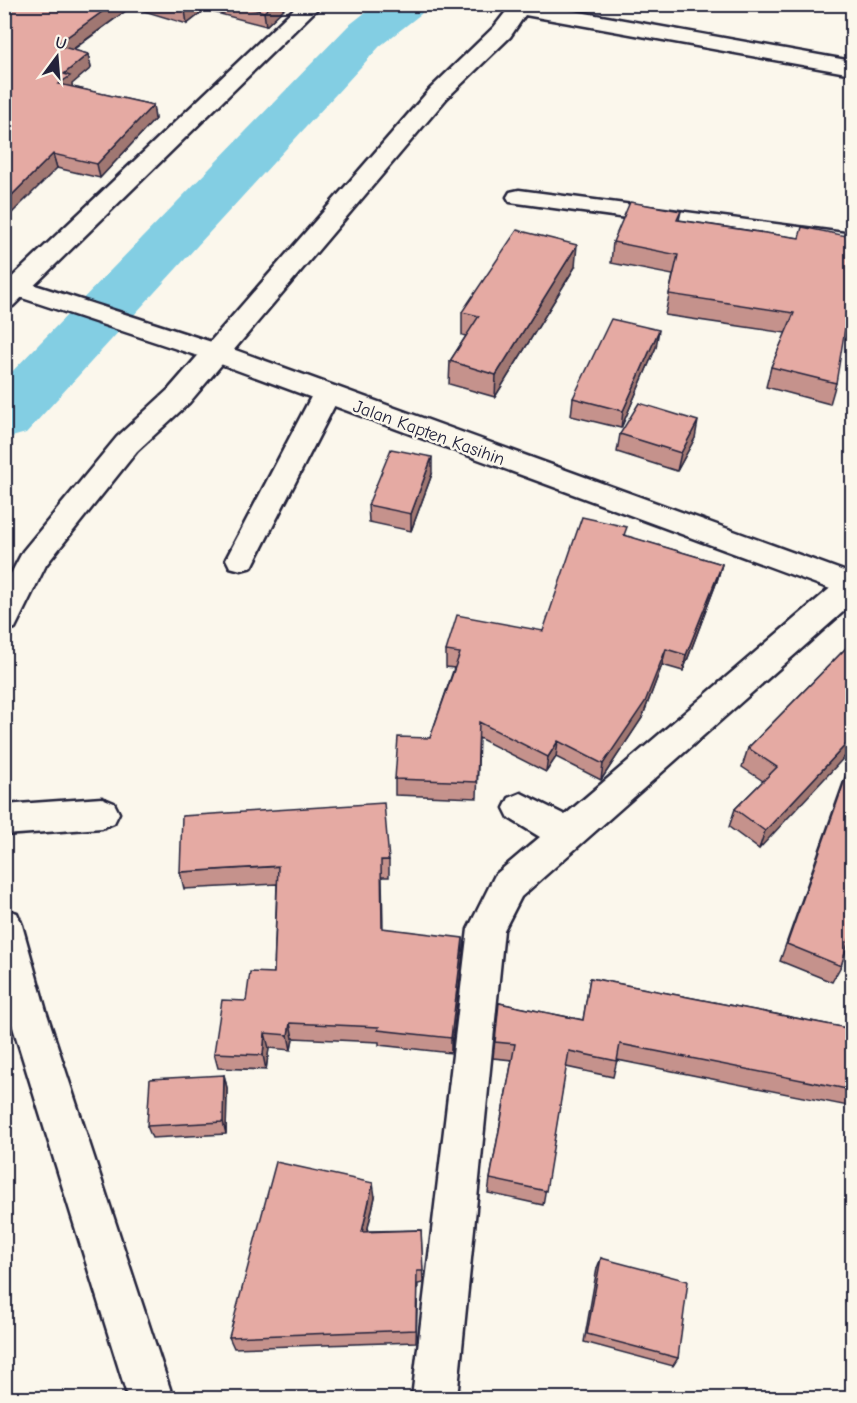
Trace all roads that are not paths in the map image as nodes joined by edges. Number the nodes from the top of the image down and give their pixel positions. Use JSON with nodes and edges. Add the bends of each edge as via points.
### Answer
{"nodes":[{"id":1,"x":312,"y":4,"type":"edge"},
{"id":2,"x":521,"y":6,"type":"edge"},
{"id":3,"x":852,"y":68,"type":"edge"},
{"id":4,"x":519,"y":197,"type":"dead end"},
{"id":5,"x":852,"y":242,"type":"edge"},
{"id":6,"x":16,"y":291,"type":"edge"},
{"id":7,"x":212,"y":351,"type":"junction"},
{"id":8,"x":326,"y":395,"type":"junction"},
{"id":9,"x":241,"y":559,"type":"dead end"},
{"id":10,"x":852,"y":586,"type":"edge"},
{"id":11,"x":4,"y":619,"type":"edge"},
{"id":12,"x":521,"y":808,"type":"dead end"},
{"id":13,"x":102,"y":813,"type":"dead end"},
{"id":14,"x":4,"y":820,"type":"edge"},
{"id":15,"x":567,"y":835,"type":"junction"},
{"id":16,"x":4,"y":925,"type":"edge"},
{"id":17,"x":152,"y":1398,"type":"edge"},
{"id":18,"x":434,"y":1398,"type":"edge"}],
"edges":[{"from":1,"to":6,"type":"street"},
{"from":2,"to":3,"type":"street"},
{"from":2,"to":7,"type":"street","via":[[502,32],[439,93]]},
{"from":4,"to":5,"type":"street"},
{"from":6,"to":7,"type":"street","name":"Jalan Kapten Kasihin"},
{"from":7,"to":8,"type":"street","name":"Jalan Kapten Kasihin"},
{"from":7,"to":11,"type":"street","via":[[179,396],[127,444],[41,550]]},
{"from":8,"to":9,"type":"street"},
{"from":8,"to":10,"type":"street","name":"Jalan Kapten Kasihin"},
{"from":10,"to":15,"type":"street"},
{"from":12,"to":15,"type":"street"},
{"from":13,"to":14,"type":"street"},
{"from":15,"to":18,"type":"street","via":[[508,886],[486,929]]},
{"from":16,"to":17,"type":"street","via":[[27,1011]]}]}
